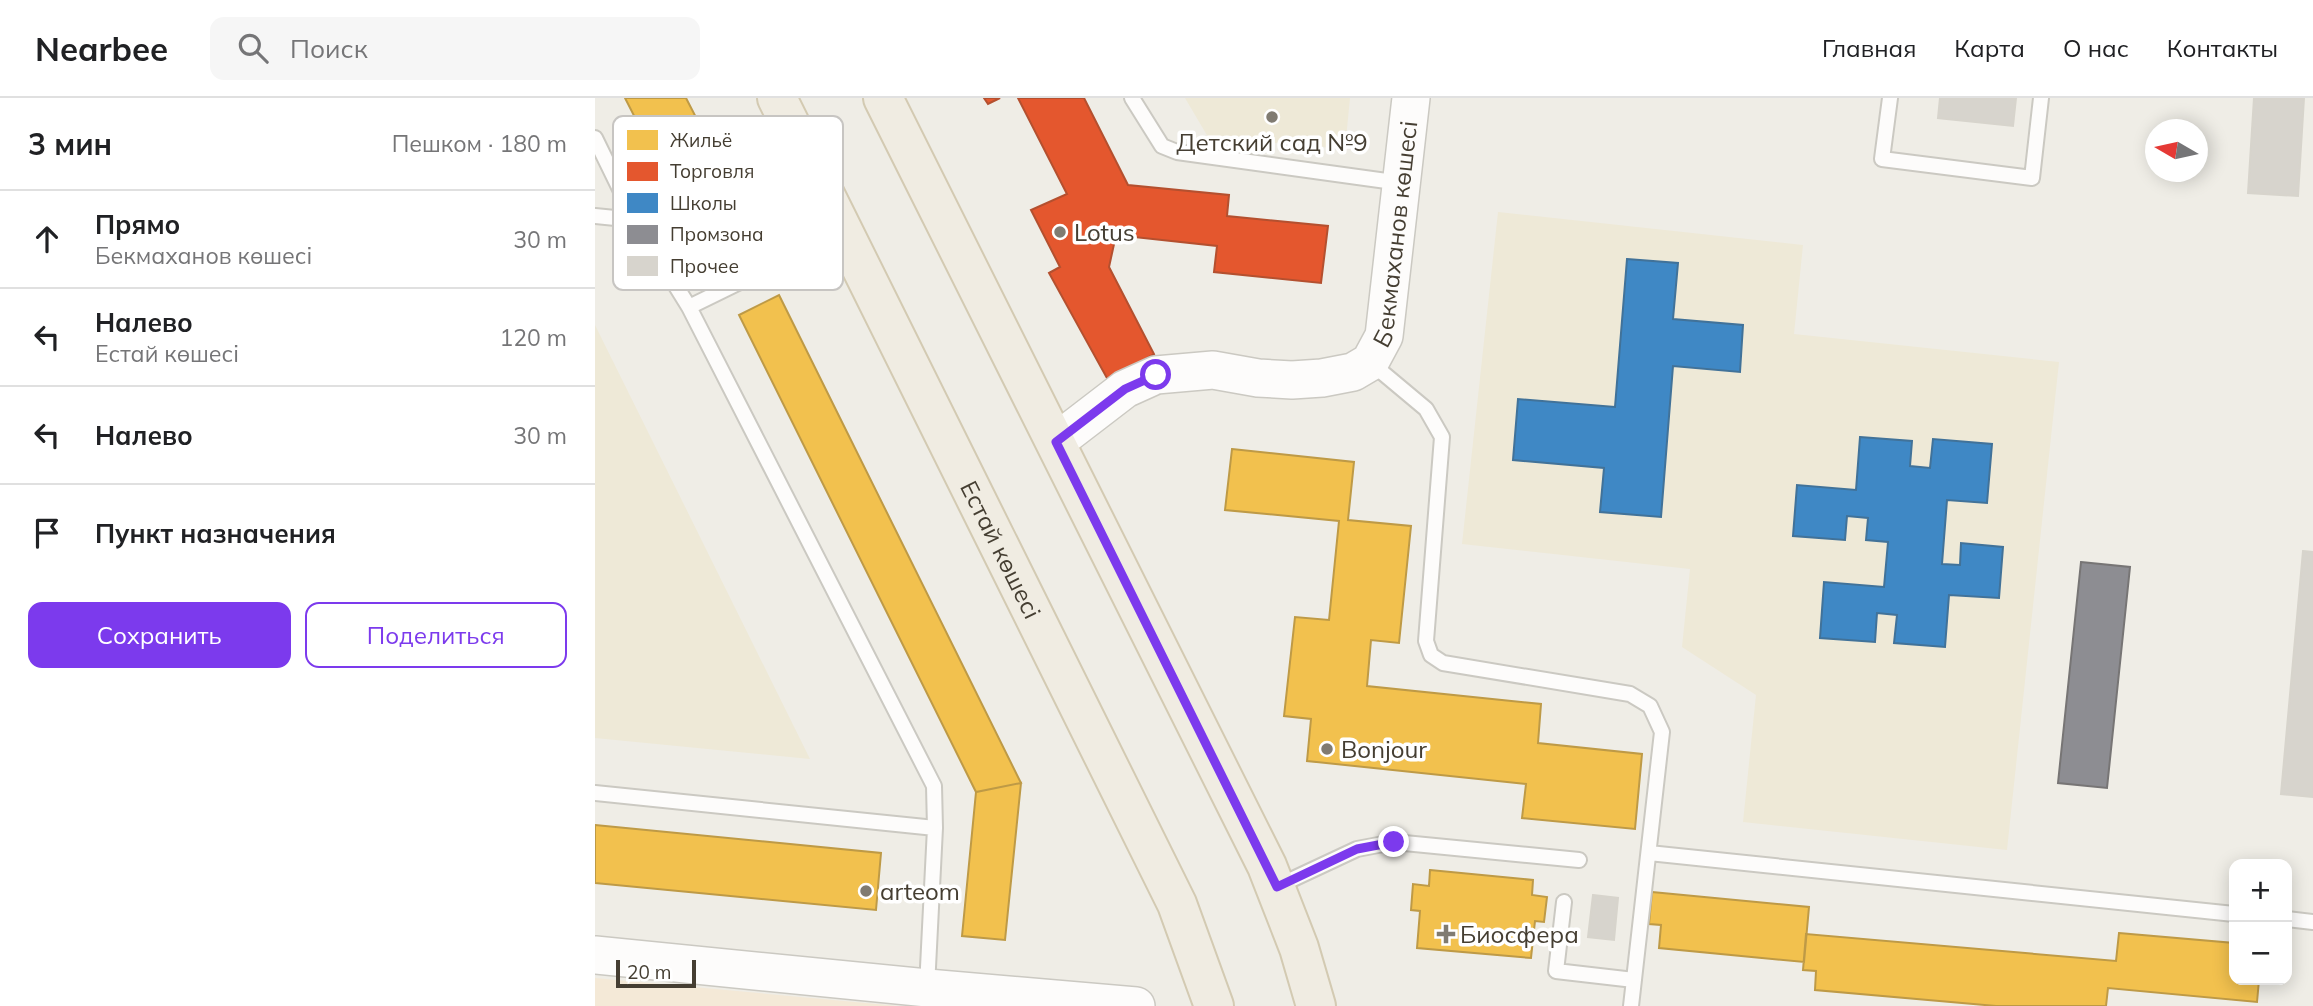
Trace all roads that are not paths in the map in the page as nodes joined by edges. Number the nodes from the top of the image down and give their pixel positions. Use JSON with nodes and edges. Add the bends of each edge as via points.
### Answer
{"nodes":[{"id":1,"x":777,"y":98,"type":"edge"},
{"id":2,"x":883,"y":98,"type":"edge"},
{"id":3,"x":1132,"y":98,"type":"edge"},
{"id":4,"x":1411,"y":98,"type":"edge"},
{"id":5,"x":1890,"y":98,"type":"edge"},
{"id":6,"x":2041,"y":98,"type":"edge"},
{"id":7,"x":786,"y":116,"type":"edge"},
{"id":8,"x":595,"y":138,"type":"edge"},
{"id":9,"x":613,"y":175,"type":"edge"},
{"id":10,"x":1402,"y":183,"type":"junction"},
{"id":11,"x":595,"y":216,"type":"edge"},
{"id":12,"x":613,"y":218,"type":"edge"},
{"id":13,"x":843,"y":227,"type":"edge"},
{"id":14,"x":845,"y":231,"type":"joint"},
{"id":15,"x":678,"y":290,"type":"edge"},
{"id":16,"x":724,"y":290,"type":"edge"},
{"id":17,"x":689,"y":307,"type":"junction"},
{"id":18,"x":1370,"y":362,"type":"junction"},
{"id":19,"x":1056,"y":442,"type":"junction"},
{"id":20,"x":595,"y":793,"type":"edge"},
{"id":21,"x":935,"y":828,"type":"junction"},
{"id":22,"x":1649,"y":853,"type":"junction"},
{"id":23,"x":1579,"y":860,"type":"dead end"},
{"id":24,"x":1277,"y":887,"type":"junction"},
{"id":25,"x":1564,"y":902,"type":"dead end"},
{"id":26,"x":2229,"y":913,"type":"edge"},
{"id":27,"x":2292,"y":920,"type":"edge"},
{"id":28,"x":2313,"y":922,"type":"edge"},
{"id":29,"x":595,"y":955,"type":"edge"},
{"id":30,"x":1634,"y":979,"type":"junction"},
{"id":31,"x":927,"y":988,"type":"junction"},
{"id":32,"x":985,"y":999,"type":"edge"},
{"id":33,"x":1136,"y":1006,"type":"edge"},
{"id":34,"x":1214,"y":1006,"type":"edge"},
{"id":35,"x":1316,"y":1006,"type":"edge"},
{"id":36,"x":1631,"y":1006,"type":"edge"}],
"edges":[{"from":1,"to":7,"type":"main road","name":"Естай көшесі"},
{"from":2,"to":19,"type":"main road"},
{"from":3,"to":10,"type":"lane","via":[[1162,146],[1177,152]]},
{"from":4,"to":10,"type":"street","name":"Бекмаханов көшесі"},
{"from":5,"to":6,"type":"lane","via":[[1882,159],[2032,178]]},
{"from":8,"to":9,"type":"lane"},
{"from":10,"to":18,"type":"street","name":"Бекмаханов көшесі","via":[[1384,336]]},
{"from":11,"to":12,"type":"lane"},
{"from":13,"to":14,"type":"main road","name":"Естай көшесі"},
{"from":14,"to":34,"type":"main road","name":"Естай көшесі","via":[[1177,904]]},
{"from":15,"to":17,"type":"lane"},
{"from":16,"to":17,"type":"lane"},
{"from":17,"to":21,"type":"lane","via":[[934,786]]},
{"from":18,"to":19,"type":"street","name":"Бекмаханов көшесі","via":[[1353,372],[1292,380],[1213,370],[1156,375],[1125,389]]},
{"from":18,"to":22,"type":"lane","via":[[1426,409],[1442,437],[1426,641],[1431,655],[1443,663],[1630,694],[1650,706],[1663,732]]},
{"from":19,"to":24,"type":"main road"},
{"from":20,"to":21,"type":"lane"},
{"from":21,"to":31,"type":"lane"},
{"from":22,"to":26,"type":"lane"},
{"from":22,"to":30,"type":"lane"},
{"from":23,"to":24,"type":"lane","via":[[1394,842],[1357,849]]},
{"from":24,"to":35,"type":"main road"},
{"from":25,"to":30,"type":"lane","via":[[1556,971]]},
{"from":27,"to":28,"type":"lane"},
{"from":29,"to":31,"type":"street"},
{"from":30,"to":36,"type":"lane"},
{"from":31,"to":32,"type":"street"},
{"from":32,"to":33,"type":"street"}]}
